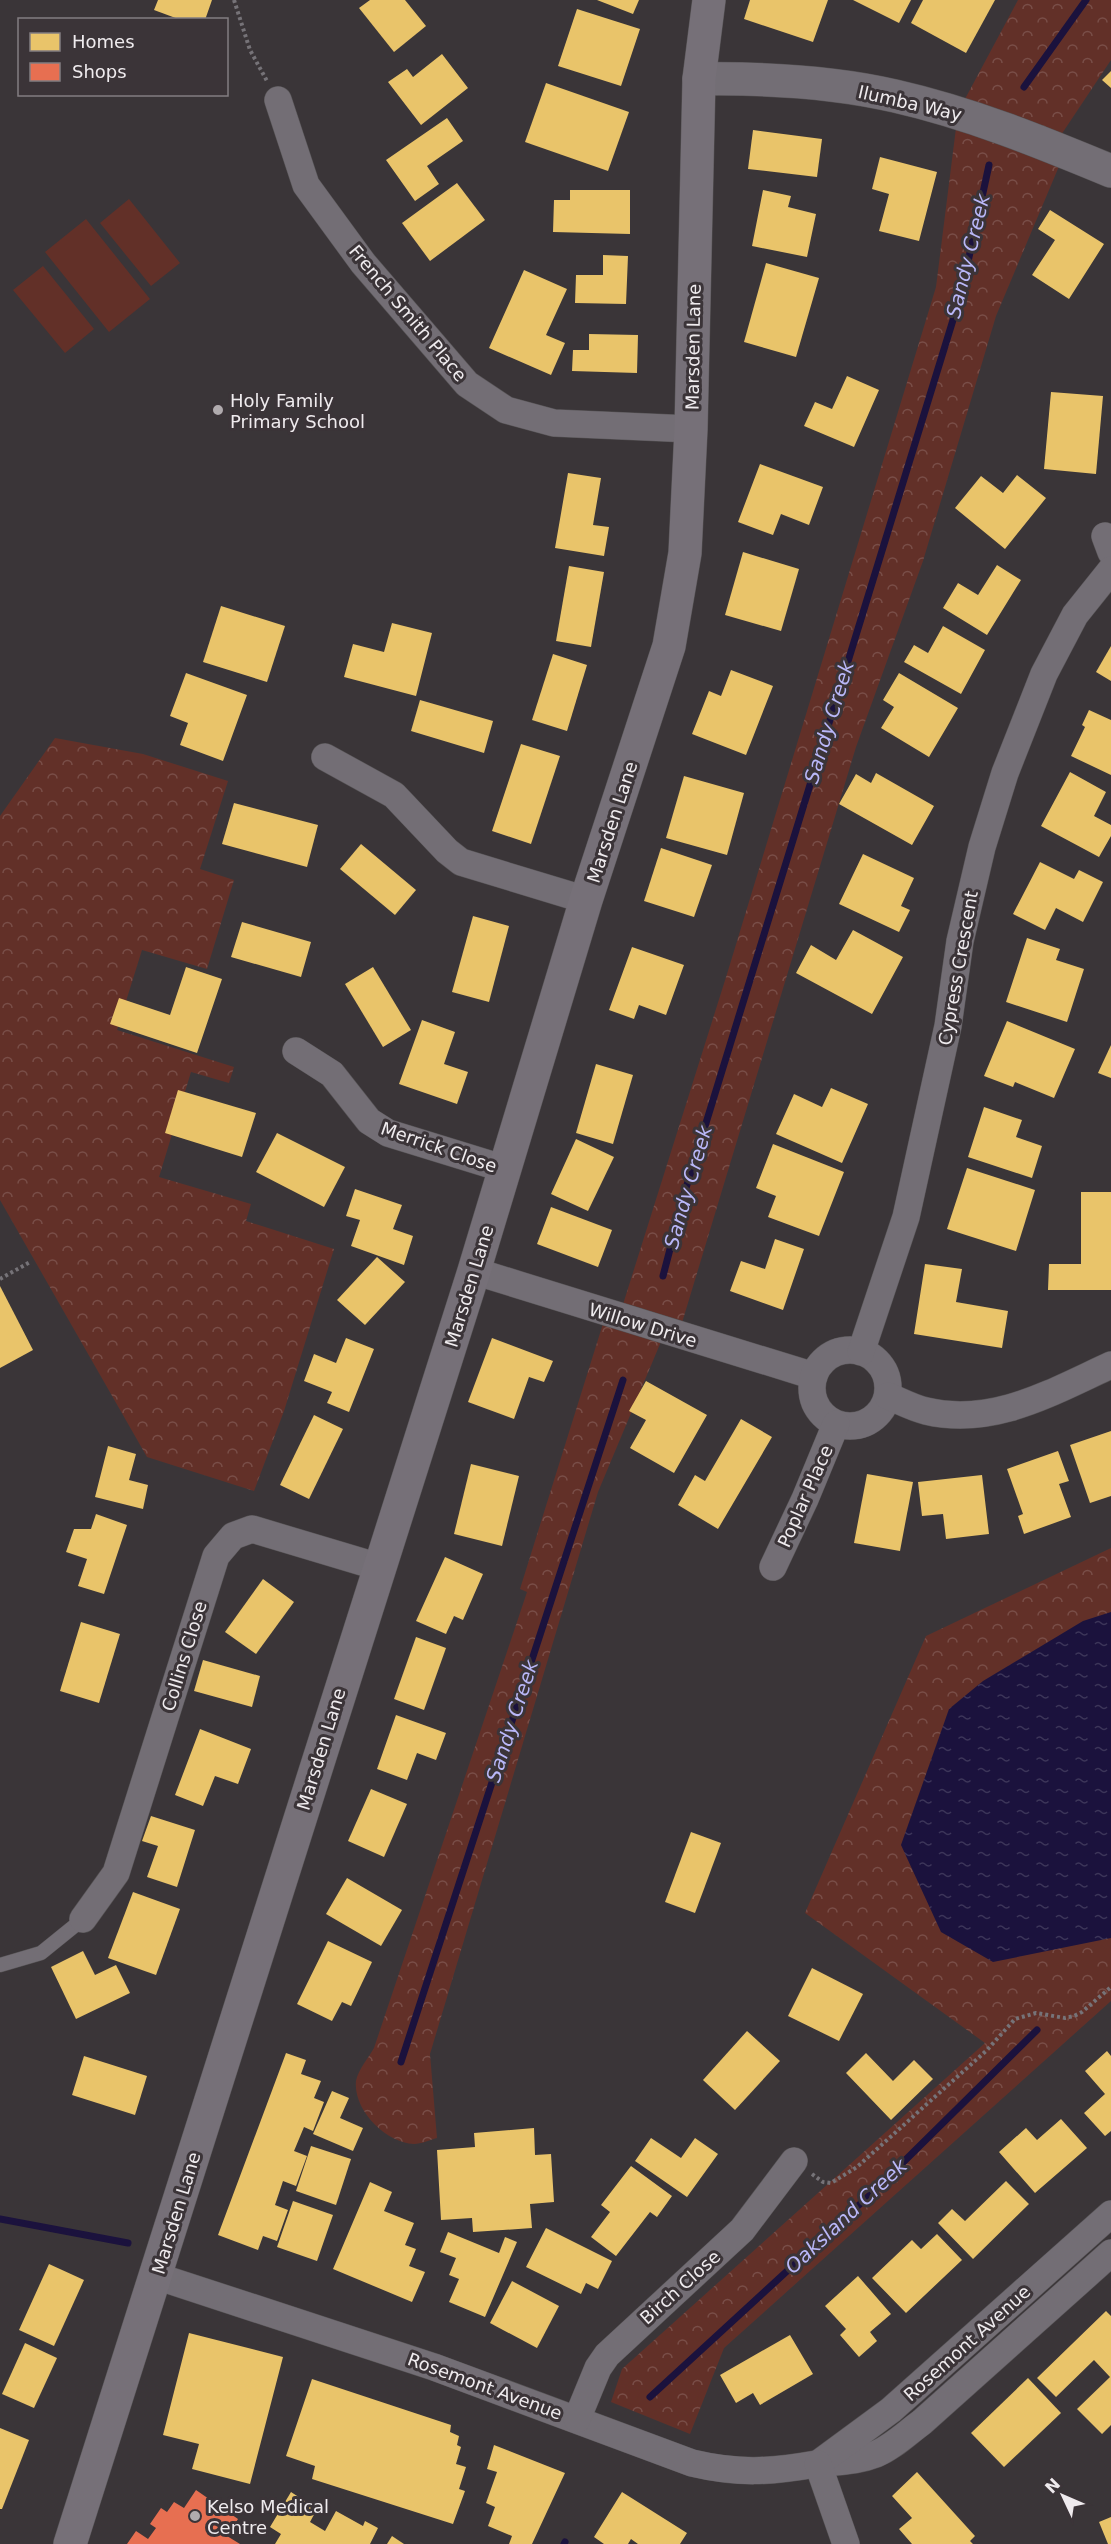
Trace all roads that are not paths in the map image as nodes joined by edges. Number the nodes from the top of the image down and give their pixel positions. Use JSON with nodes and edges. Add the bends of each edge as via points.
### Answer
{"nodes":[{"id":1,"x":709,"y":0,"type":"edge"},
{"id":2,"x":699,"y":79,"type":"junction"},
{"id":3,"x":278,"y":100,"type":"road end"},
{"id":4,"x":1111,"y":171,"type":"edge"},
{"id":5,"x":691,"y":429,"type":"junction"},
{"id":6,"x":1111,"y":570,"type":"edge"},
{"id":7,"x":325,"y":756,"type":"dead end"},
{"id":8,"x":586,"y":900,"type":"junction"},
{"id":9,"x":296,"y":1052,"type":"dead end"},
{"id":10,"x":505,"y":1169,"type":"junction"},
{"id":11,"x":474,"y":1271,"type":"junction"},
{"id":12,"x":861,"y":1352,"type":"junction"},
{"id":13,"x":1111,"y":1365,"type":"edge"},
{"id":14,"x":814,"y":1376,"type":"junction"},
{"id":15,"x":888,"y":1396,"type":"junction"},
{"id":16,"x":836,"y":1424,"type":"junction"},
{"id":17,"x":379,"y":1567,"type":"junction"},
{"id":18,"x":773,"y":1567,"type":"dead end"},
{"id":19,"x":83,"y":1919,"type":"joint"},
{"id":20,"x":0,"y":1965,"type":"edge"},
{"id":21,"x":794,"y":2161,"type":"road end"},
{"id":22,"x":1111,"y":2214,"type":"edge"},
{"id":23,"x":1111,"y":2253,"type":"edge"},
{"id":24,"x":156,"y":2276,"type":"junction"},
{"id":25,"x":577,"y":2419,"type":"junction"},
{"id":26,"x":818,"y":2464,"type":"junction"},
{"id":27,"x":70,"y":2544,"type":"edge"},
{"id":28,"x":846,"y":2544,"type":"edge"}],
"edges":[{"from":1,"to":2,"type":"main road","name":"Marsden Lane"},
{"from":2,"to":4,"type":"street","name":"Ilumba Way","via":[[804,81],[893,95],[958,112]]},
{"from":2,"to":5,"type":"main road","name":"Marsden Lane"},
{"from":3,"to":5,"type":"street","name":"French Smith Place","via":[[306,185],[363,263],[467,384],[506,410],[554,423]]},
{"from":5,"to":8,"type":"main road","name":"Marsden Lane","via":[[685,553],[669,646]]},
{"from":6,"to":12,"type":"street","name":"Cypress Crescent","via":[[1075,615],[1044,674],[1005,773],[982,847],[960,941],[948,1026],[906,1217]]},
{"from":7,"to":8,"type":"street","via":[[394,795],[462,862]]},
{"from":8,"to":10,"type":"main road","name":"Marsden Lane"},
{"from":9,"to":10,"type":"street","name":"Merrick Close","via":[[332,1074],[377,1128]]},
{"from":10,"to":11,"type":"main road","name":"Marsden Lane"},
{"from":11,"to":14,"type":"street","name":"Willow Drive"},
{"from":11,"to":17,"type":"main road","name":"Marsden Lane"},
{"from":12,"to":14,"type":"street","via":[[833,1354]]},
{"from":12,"to":15,"type":"street","via":[[874,1358],[883,1369]]},
{"from":13,"to":15,"type":"street","via":[[1031,1401],[972,1416],[925,1411]]},
{"from":14,"to":16,"type":"street","via":[[815,1405]]},
{"from":15,"to":16,"type":"street","via":[[881,1411],[868,1422]]},
{"from":16,"to":18,"type":"street","name":"Poplar Place"},
{"from":17,"to":19,"type":"street","name":"Collins Close","via":[[252,1529],[233,1536],[216,1556],[116,1873]]},
{"from":17,"to":24,"type":"main road","name":"Marsden Lane"},
{"from":19,"to":20,"type":"lane","via":[[42,1953]]},
{"from":21,"to":25,"type":"street","name":"Birch Close","via":[[742,2230],[607,2355]]},
{"from":22,"to":26,"type":"street","name":"Rosemont Avenue","via":[[921,2384]]},
{"from":23,"to":26,"type":"street","name":"Rosemont Avenue","via":[[897,2441],[877,2454],[854,2461]]},
{"from":24,"to":25,"type":"street","name":"Rosemont Avenue","via":[[434,2367]]},
{"from":24,"to":27,"type":"main road","name":"Marsden Lane"},
{"from":25,"to":26,"type":"street","name":"Rosemont Avenue","via":[[683,2460],[720,2470],[769,2472]]},
{"from":26,"to":28,"type":"street"}]}
